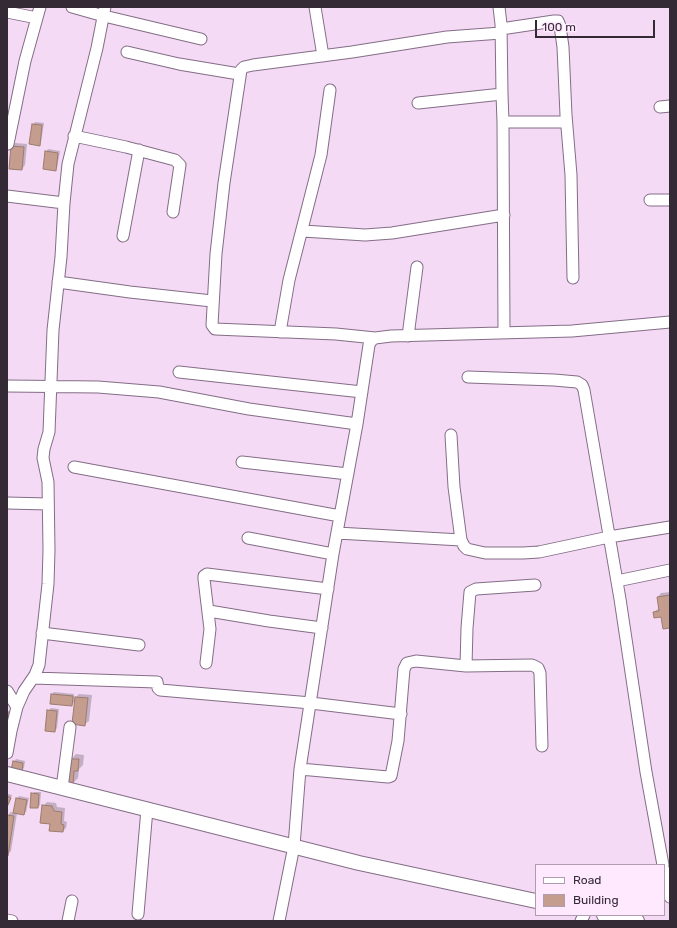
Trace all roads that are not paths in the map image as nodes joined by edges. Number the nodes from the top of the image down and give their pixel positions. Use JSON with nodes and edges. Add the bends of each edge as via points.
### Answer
{"nodes":[{"id":1,"x":40,"y":7,"type":"edge"},
{"id":2,"x":72,"y":7,"type":"edge"},
{"id":3,"x":315,"y":7,"type":"edge"},
{"id":4,"x":499,"y":7,"type":"edge"},
{"id":5,"x":7,"y":12,"type":"edge"},
{"id":6,"x":104,"y":12,"type":"edge"},
{"id":7,"x":37,"y":18,"type":"junction"},
{"id":8,"x":501,"y":31,"type":"junction"},
{"id":9,"x":201,"y":39,"type":"dead end"},
{"id":10,"x":127,"y":52,"type":"dead end"},
{"id":11,"x":323,"y":56,"type":"junction"},
{"id":12,"x":239,"y":74,"type":"junction"},
{"id":13,"x":330,"y":90,"type":"dead end"},
{"id":14,"x":502,"y":94,"type":"junction"},
{"id":15,"x":418,"y":103,"type":"dead end"},
{"id":16,"x":504,"y":122,"type":"junction"},
{"id":17,"x":566,"y":122,"type":"junction"},
{"id":18,"x":74,"y":136,"type":"junction"},
{"id":19,"x":8,"y":144,"type":"dead end"},
{"id":20,"x":139,"y":150,"type":"junction"},
{"id":21,"x":7,"y":196,"type":"edge"},
{"id":22,"x":650,"y":200,"type":"dead end"},
{"id":23,"x":670,"y":200,"type":"edge"},
{"id":24,"x":64,"y":203,"type":"junction"},
{"id":25,"x":173,"y":212,"type":"dead end"},
{"id":26,"x":504,"y":215,"type":"junction"},
{"id":27,"x":302,"y":231,"type":"junction"},
{"id":28,"x":123,"y":236,"type":"dead end"},
{"id":29,"x":417,"y":267,"type":"dead end"},
{"id":30,"x":573,"y":278,"type":"dead end"},
{"id":31,"x":58,"y":282,"type":"junction"},
{"id":32,"x":212,"y":301,"type":"junction"},
{"id":33,"x":670,"y":322,"type":"edge"},
{"id":34,"x":280,"y":332,"type":"junction"},
{"id":35,"x":504,"y":333,"type":"junction"},
{"id":36,"x":408,"y":336,"type":"junction"},
{"id":37,"x":375,"y":338,"type":"junction"},
{"id":38,"x":178,"y":372,"type":"dead end"},
{"id":39,"x":468,"y":377,"type":"dead end"},
{"id":40,"x":7,"y":386,"type":"edge"},
{"id":41,"x":50,"y":386,"type":"junction"},
{"id":42,"x":362,"y":392,"type":"junction"},
{"id":43,"x":357,"y":424,"type":"junction"},
{"id":44,"x":451,"y":435,"type":"dead end"},
{"id":45,"x":242,"y":462,"type":"dead end"},
{"id":46,"x":74,"y":467,"type":"dead end"},
{"id":47,"x":348,"y":474,"type":"junction"},
{"id":48,"x":7,"y":502,"type":"edge"},
{"id":49,"x":48,"y":504,"type":"junction"},
{"id":50,"x":340,"y":516,"type":"junction"},
{"id":51,"x":670,"y":527,"type":"edge"},
{"id":52,"x":337,"y":533,"type":"junction"},
{"id":53,"x":609,"y":537,"type":"junction"},
{"id":54,"x":248,"y":538,"type":"dead end"},
{"id":55,"x":461,"y":540,"type":"junction"},
{"id":56,"x":333,"y":554,"type":"junction"},
{"id":57,"x":670,"y":570,"type":"edge"},
{"id":58,"x":617,"y":581,"type":"junction"},
{"id":59,"x":535,"y":585,"type":"dead end"},
{"id":60,"x":328,"y":589,"type":"junction"},
{"id":61,"x":208,"y":611,"type":"junction"},
{"id":62,"x":322,"y":628,"type":"junction"},
{"id":63,"x":42,"y":633,"type":"junction"},
{"id":64,"x":140,"y":645,"type":"dead end"},
{"id":65,"x":206,"y":663,"type":"dead end"},
{"id":66,"x":466,"y":666,"type":"junction"},
{"id":67,"x":33,"y":678,"type":"junction"},
{"id":68,"x":7,"y":691,"type":"edge"},
{"id":69,"x":311,"y":703,"type":"junction"},
{"id":70,"x":18,"y":707,"type":"junction"},
{"id":71,"x":401,"y":714,"type":"junction"},
{"id":72,"x":70,"y":727,"type":"dead end"},
{"id":73,"x":542,"y":746,"type":"dead end"},
{"id":74,"x":7,"y":753,"type":"edge"},
{"id":75,"x":300,"y":769,"type":"junction"},
{"id":76,"x":7,"y":774,"type":"edge"},
{"id":77,"x":62,"y":788,"type":"junction"},
{"id":78,"x":147,"y":809,"type":"junction"},
{"id":79,"x":294,"y":846,"type":"junction"},
{"id":80,"x":663,"y":864,"type":"edge"},
{"id":81,"x":665,"y":874,"type":"edge"},
{"id":82,"x":670,"y":897,"type":"edge"},
{"id":83,"x":72,"y":901,"type":"dead end"},
{"id":84,"x":535,"y":901,"type":"edge"},
{"id":85,"x":138,"y":914,"type":"dead end"},
{"id":86,"x":610,"y":916,"type":"edge"},
{"id":87,"x":7,"y":920,"type":"edge"},
{"id":88,"x":12,"y":921,"type":"edge"},
{"id":89,"x":68,"y":921,"type":"edge"},
{"id":90,"x":279,"y":921,"type":"edge"},
{"id":91,"x":637,"y":921,"type":"edge"}],
"edges":[{"from":1,"to":7,"type":"street"},
{"from":2,"to":6,"type":"street"},
{"from":3,"to":11,"type":"street"},
{"from":4,"to":8,"type":"street"},
{"from":5,"to":7,"type":"street"},
{"from":6,"to":9,"type":"street"},
{"from":6,"to":18,"type":"street"},
{"from":7,"to":19,"type":"street"},
{"from":8,"to":11,"type":"street"},
{"from":8,"to":14,"type":"street"},
{"from":8,"to":17,"type":"street","via":[[554,20],[558,22],[563,47]]},
{"from":10,"to":12,"type":"street"},
{"from":11,"to":12,"type":"street","via":[[253,65],[244,67]]},
{"from":12,"to":32,"type":"street"},
{"from":13,"to":27,"type":"street","via":[[321,155]]},
{"from":14,"to":15,"type":"street"},
{"from":14,"to":16,"type":"street"},
{"from":16,"to":17,"type":"street"},
{"from":16,"to":26,"type":"street"},
{"from":17,"to":30,"type":"street","via":[[571,175]]},
{"from":18,"to":20,"type":"street"},
{"from":18,"to":24,"type":"street"},
{"from":20,"to":25,"type":"street","via":[[179,163]]},
{"from":20,"to":28,"type":"street"},
{"from":21,"to":24,"type":"street"},
{"from":22,"to":23,"type":"street"},
{"from":24,"to":31,"type":"street"},
{"from":26,"to":27,"type":"street","via":[[392,233],[365,235]]},
{"from":26,"to":35,"type":"street"},
{"from":27,"to":34,"type":"street","via":[[289,280]]},
{"from":29,"to":36,"type":"street"},
{"from":31,"to":32,"type":"street"},
{"from":31,"to":41,"type":"street"},
{"from":32,"to":34,"type":"street","via":[[211,320],[215,329]]},
{"from":33,"to":35,"type":"street","via":[[572,332]]},
{"from":34,"to":37,"type":"street"},
{"from":35,"to":36,"type":"street"},
{"from":36,"to":37,"type":"street"},
{"from":37,"to":42,"type":"street","via":[[369,345]]},
{"from":38,"to":42,"type":"street"},
{"from":39,"to":53,"type":"street","via":[[554,380],[577,382],[582,385]]},
{"from":40,"to":41,"type":"street"},
{"from":41,"to":43,"type":"street","via":[[98,386],[159,392],[249,409]]},
{"from":41,"to":49,"type":"street","via":[[49,432],[43,458],[48,482]]},
{"from":42,"to":43,"type":"street"},
{"from":43,"to":47,"type":"street"},
{"from":44,"to":55,"type":"street"},
{"from":45,"to":47,"type":"street"},
{"from":46,"to":50,"type":"street"},
{"from":47,"to":50,"type":"street"},
{"from":48,"to":49,"type":"street"},
{"from":49,"to":63,"type":"street","via":[[48,584]]},
{"from":50,"to":52,"type":"street"},
{"from":51,"to":53,"type":"street"},
{"from":52,"to":55,"type":"street"},
{"from":52,"to":56,"type":"street"},
{"from":53,"to":55,"type":"street","via":[[554,550],[523,553],[474,551],[464,546]]},
{"from":53,"to":58,"type":"street"},
{"from":54,"to":56,"type":"street"},
{"from":56,"to":60,"type":"street"},
{"from":57,"to":58,"type":"street"},
{"from":58,"to":80,"type":"street"},
{"from":59,"to":66,"type":"street","via":[[476,588],[470,592]]},
{"from":60,"to":61,"type":"street","via":[[207,574],[204,579]]},
{"from":60,"to":62,"type":"street"},
{"from":61,"to":62,"type":"street"},
{"from":61,"to":65,"type":"street","via":[[210,629]]},
{"from":62,"to":69,"type":"street"},
{"from":63,"to":64,"type":"street"},
{"from":63,"to":67,"type":"street","via":[[39,665]]},
{"from":66,"to":71,"type":"street","via":[[416,661],[406,664]]},
{"from":66,"to":73,"type":"street","via":[[532,665],[538,668]]},
{"from":67,"to":69,"type":"street","via":[[154,681],[158,683],[160,690]]},
{"from":67,"to":70,"type":"street","via":[[24,691]]},
{"from":68,"to":70,"type":"street"},
{"from":69,"to":71,"type":"street"},
{"from":69,"to":75,"type":"street"},
{"from":70,"to":74,"type":"street"},
{"from":71,"to":75,"type":"street","via":[[391,776],[388,778]]},
{"from":72,"to":77,"type":"street"},
{"from":75,"to":79,"type":"street"},
{"from":76,"to":77,"type":"main road"},
{"from":77,"to":78,"type":"main road"},
{"from":78,"to":79,"type":"main road"},
{"from":78,"to":85,"type":"street"},
{"from":79,"to":84,"type":"main road","via":[[359,863]]},
{"from":79,"to":90,"type":"street"},
{"from":81,"to":82,"type":"street"},
{"from":83,"to":89,"type":"street"},
{"from":86,"to":91,"type":"main road"},
{"from":87,"to":88,"type":"street"}]}
